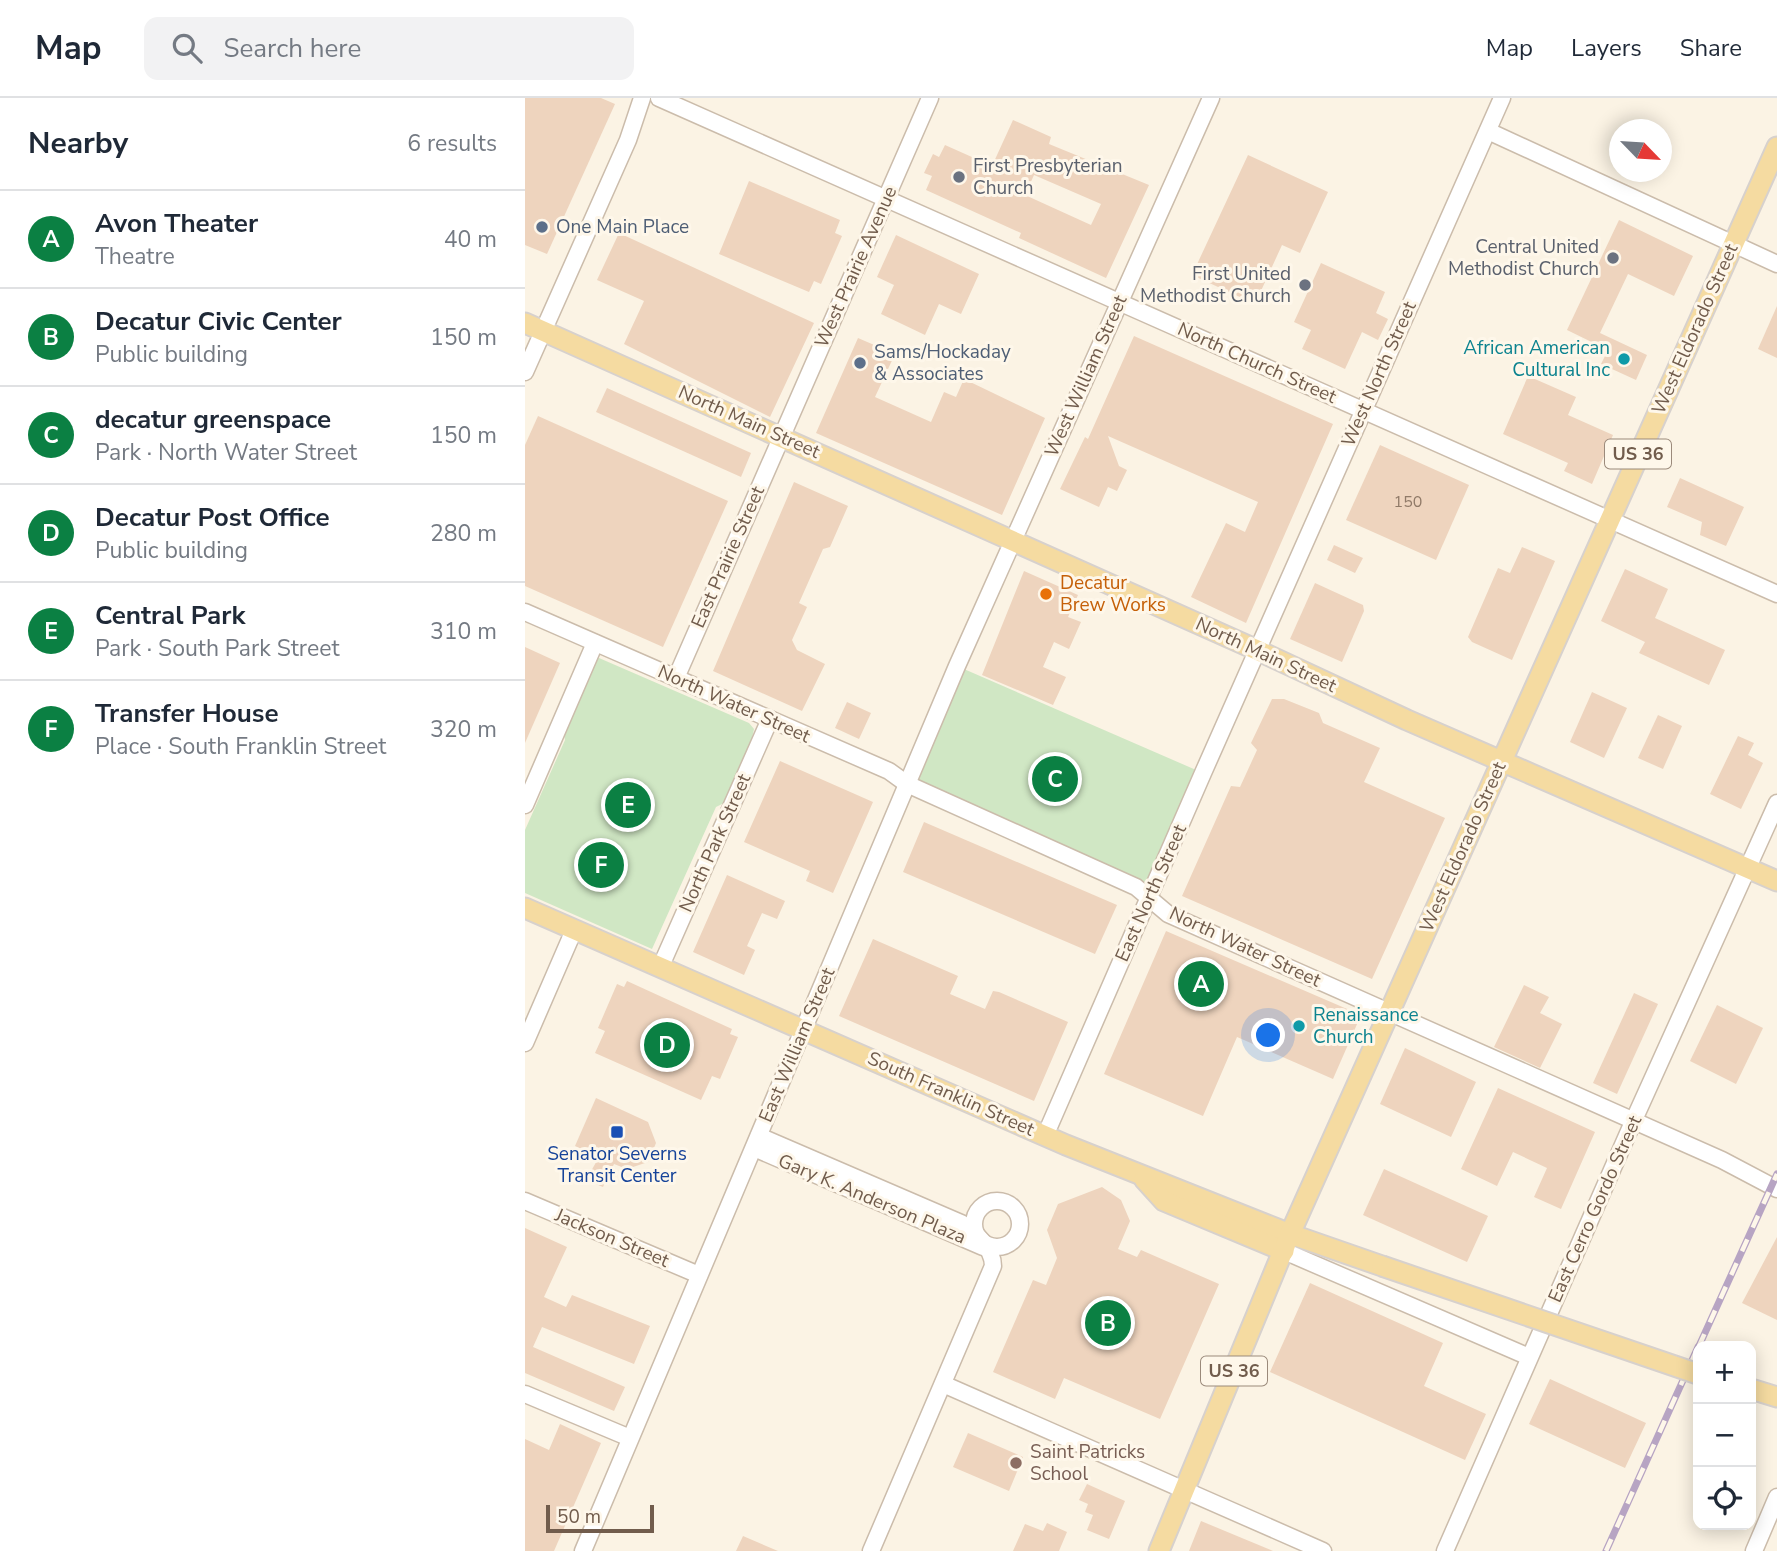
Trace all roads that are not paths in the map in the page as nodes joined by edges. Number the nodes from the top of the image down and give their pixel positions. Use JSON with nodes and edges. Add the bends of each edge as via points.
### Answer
{"nodes":[{"id":1,"x":642,"y":98,"type":"edge"},
{"id":2,"x":654,"y":98,"type":"edge"},
{"id":3,"x":659,"y":98,"type":"edge"},
{"id":4,"x":930,"y":98,"type":"edge"},
{"id":5,"x":1211,"y":98,"type":"edge"},
{"id":6,"x":1502,"y":98,"type":"edge"},
{"id":7,"x":1487,"y":131,"type":"junction"},
{"id":8,"x":630,"y":135,"type":"junction"},
{"id":9,"x":1777,"y":147,"type":"edge"},
{"id":10,"x":887,"y":198,"type":"junction"},
{"id":11,"x":1734,"y":244,"type":"junction"},
{"id":12,"x":1777,"y":264,"type":"edge"},
{"id":13,"x":1119,"y":302,"type":"junction"},
{"id":14,"x":534,"y":327,"type":"edge"},
{"id":15,"x":525,"y":372,"type":"edge"},
{"id":16,"x":1363,"y":411,"type":"junction"},
{"id":17,"x":781,"y":436,"type":"junction"},
{"id":18,"x":1609,"y":520,"type":"junction"},
{"id":19,"x":1013,"y":540,"type":"junction"},
{"id":20,"x":1777,"y":594,"type":"edge"},
{"id":21,"x":525,"y":612,"type":"edge"},
{"id":22,"x":595,"y":643,"type":"junction"},
{"id":23,"x":1257,"y":650,"type":"junction"},
{"id":24,"x":676,"y":678,"type":"junction"},
{"id":25,"x":770,"y":719,"type":"junction"},
{"id":26,"x":1501,"y":762,"type":"junction"},
{"id":27,"x":907,"y":784,"type":"junction"},
{"id":28,"x":1777,"y":803,"type":"edge"},
{"id":29,"x":525,"y":804,"type":"edge"},
{"id":30,"x":1747,"y":868,"type":"junction"},
{"id":31,"x":1777,"y":881,"type":"edge"},
{"id":32,"x":1149,"y":898,"type":"junction"},
{"id":33,"x":525,"y":908,"type":"edge"},
{"id":34,"x":574,"y":930,"type":"junction"},
{"id":35,"x":660,"y":968,"type":"junction"},
{"id":36,"x":1389,"y":1012,"type":"junction"},
{"id":37,"x":804,"y":1030,"type":"junction"},
{"id":38,"x":525,"y":1044,"type":"edge"},
{"id":39,"x":1633,"y":1122,"type":"junction"},
{"id":40,"x":1045,"y":1136,"type":"junction"},
{"id":41,"x":756,"y":1142,"type":"junction"},
{"id":42,"x":1777,"y":1189,"type":"edge"},
{"id":43,"x":525,"y":1201,"type":"edge"},
{"id":44,"x":1287,"y":1243,"type":"junction"},
{"id":45,"x":988,"y":1252,"type":"junction"},
{"id":46,"x":699,"y":1275,"type":"junction"},
{"id":47,"x":1529,"y":1357,"type":"junction"},
{"id":48,"x":1693,"y":1372,"type":"edge"},
{"id":49,"x":943,"y":1384,"type":"junction"},
{"id":50,"x":1756,"y":1391,"type":"edge"},
{"id":51,"x":525,"y":1394,"type":"edge"},
{"id":52,"x":1777,"y":1397,"type":"edge"},
{"id":53,"x":630,"y":1438,"type":"junction"},
{"id":54,"x":1185,"y":1490,"type":"junction"},
{"id":55,"x":1777,"y":1497,"type":"edge"},
{"id":56,"x":583,"y":1551,"type":"edge"},
{"id":57,"x":871,"y":1551,"type":"edge"},
{"id":58,"x":1159,"y":1551,"type":"edge"},
{"id":59,"x":1323,"y":1551,"type":"edge"},
{"id":60,"x":1445,"y":1551,"type":"edge"},
{"id":61,"x":1754,"y":1551,"type":"edge"}],
"edges":[{"from":1,"to":8,"type":"street"},
{"from":2,"to":8,"type":"street"},
{"from":3,"to":10,"type":"street","name":"North Church Street"},
{"from":4,"to":10,"type":"street","name":"West Prairie Avenue"},
{"from":5,"to":13,"type":"street","name":"West William Street"},
{"from":6,"to":7,"type":"street","name":"West North Street"},
{"from":7,"to":11,"type":"street"},
{"from":7,"to":16,"type":"street","name":"West North Street"},
{"from":8,"to":14,"type":"street"},
{"from":9,"to":11,"type":"main road","name":"West Eldorado Street","number":"US 36"},
{"from":10,"to":13,"type":"street","name":"North Church Street"},
{"from":10,"to":17,"type":"street","name":"West Prairie Avenue"},
{"from":11,"to":12,"type":"street"},
{"from":11,"to":18,"type":"main road","name":"West Eldorado Street","number":"US 36"},
{"from":13,"to":16,"type":"street","name":"North Church Street"},
{"from":13,"to":19,"type":"street","name":"West William Street"},
{"from":14,"to":15,"type":"street"},
{"from":14,"to":17,"type":"main road","name":"North Main Street"},
{"from":16,"to":18,"type":"street","name":"North Church Street"},
{"from":16,"to":23,"type":"street","name":"West North Street"},
{"from":17,"to":19,"type":"main road","name":"North Main Street"},
{"from":17,"to":24,"type":"street","name":"East Prairie Street"},
{"from":18,"to":20,"type":"street","name":"North Church Street"},
{"from":18,"to":26,"type":"main road","name":"West Eldorado Street","number":"US 36"},
{"from":19,"to":23,"type":"main road","name":"North Main Street"},
{"from":19,"to":27,"type":"street","name":"East William Street"},
{"from":21,"to":22,"type":"street","name":"North Water Street"},
{"from":22,"to":24,"type":"street","name":"North Water Street"},
{"from":22,"to":29,"type":"street"},
{"from":23,"to":26,"type":"main road","name":"North Main Street"},
{"from":23,"to":32,"type":"street","name":"East North Street"},
{"from":24,"to":25,"type":"street","name":"North Water Street"},
{"from":25,"to":27,"type":"street","name":"North Water Street","via":[[889,771]]},
{"from":25,"to":35,"type":"street","name":"North Park Street"},
{"from":26,"to":30,"type":"main road","name":"North Main Street"},
{"from":26,"to":36,"type":"main road","name":"West Eldorado Street","number":"US 36"},
{"from":27,"to":32,"type":"street","name":"North Water Street","via":[[1136,887]]},
{"from":27,"to":37,"type":"street","name":"East William Street"},
{"from":28,"to":30,"type":"street","name":"East Cerro Gordo Street"},
{"from":30,"to":31,"type":"main road","name":"North Main Street"},
{"from":30,"to":39,"type":"street","name":"East Cerro Gordo Street"},
{"from":32,"to":36,"type":"street","name":"North Water Street","via":[[1168,914]]},
{"from":32,"to":40,"type":"street","name":"East North Street"},
{"from":33,"to":34,"type":"main road","name":"South Franklin Street"},
{"from":34,"to":35,"type":"main road","name":"South Franklin Street"},
{"from":34,"to":38,"type":"street"},
{"from":35,"to":37,"type":"main road","name":"South Franklin Street"},
{"from":36,"to":39,"type":"street","name":"North Water Street"},
{"from":36,"to":44,"type":"main road","name":"West Eldorado Street","number":"US 36"},
{"from":37,"to":40,"type":"main road","name":"South Franklin Street"},
{"from":37,"to":41,"type":"street","name":"East William Street"},
{"from":39,"to":42,"type":"street","name":"North Water Street"},
{"from":39,"to":47,"type":"street","name":"East Cerro Gordo Street"},
{"from":40,"to":44,"type":"main road","name":"South Franklin Street","via":[[1141,1176],[1164,1201]]},
{"from":41,"to":45,"type":"street","name":"Gary K. Anderson Plaza","via":[[952,1218],[968,1227]]},
{"from":41,"to":46,"type":"street","name":"East William Street"},
{"from":43,"to":46,"type":"street","name":"Jackson Street"},
{"from":44,"to":47,"type":"street"},
{"from":44,"to":48,"type":"main road","bridge":true,"via":[[1382,1266]]},
{"from":44,"to":54,"type":"main road","name":"West Eldorado Street","number":"US 36"},
{"from":45,"to":45,"type":"street","via":[[1010,1243],[1020,1230],[1019,1217],[1009,1205],[997,1201],[982,1207],[975,1218],[975,1231]]},
{"from":45,"to":49,"type":"street"},
{"from":46,"to":53,"type":"street","name":"East William Street"},
{"from":47,"to":60,"type":"street","name":"East Cerro Gordo Street"},
{"from":49,"to":54,"type":"street"},
{"from":49,"to":57,"type":"street"},
{"from":50,"to":52,"type":"main road"},
{"from":51,"to":53,"type":"street"},
{"from":53,"to":56,"type":"street","name":"East William Street"},
{"from":54,"to":58,"type":"main road","name":"West Eldorado Street","number":"US 36"},
{"from":54,"to":59,"type":"street"},
{"from":55,"to":61,"type":"street"}]}
